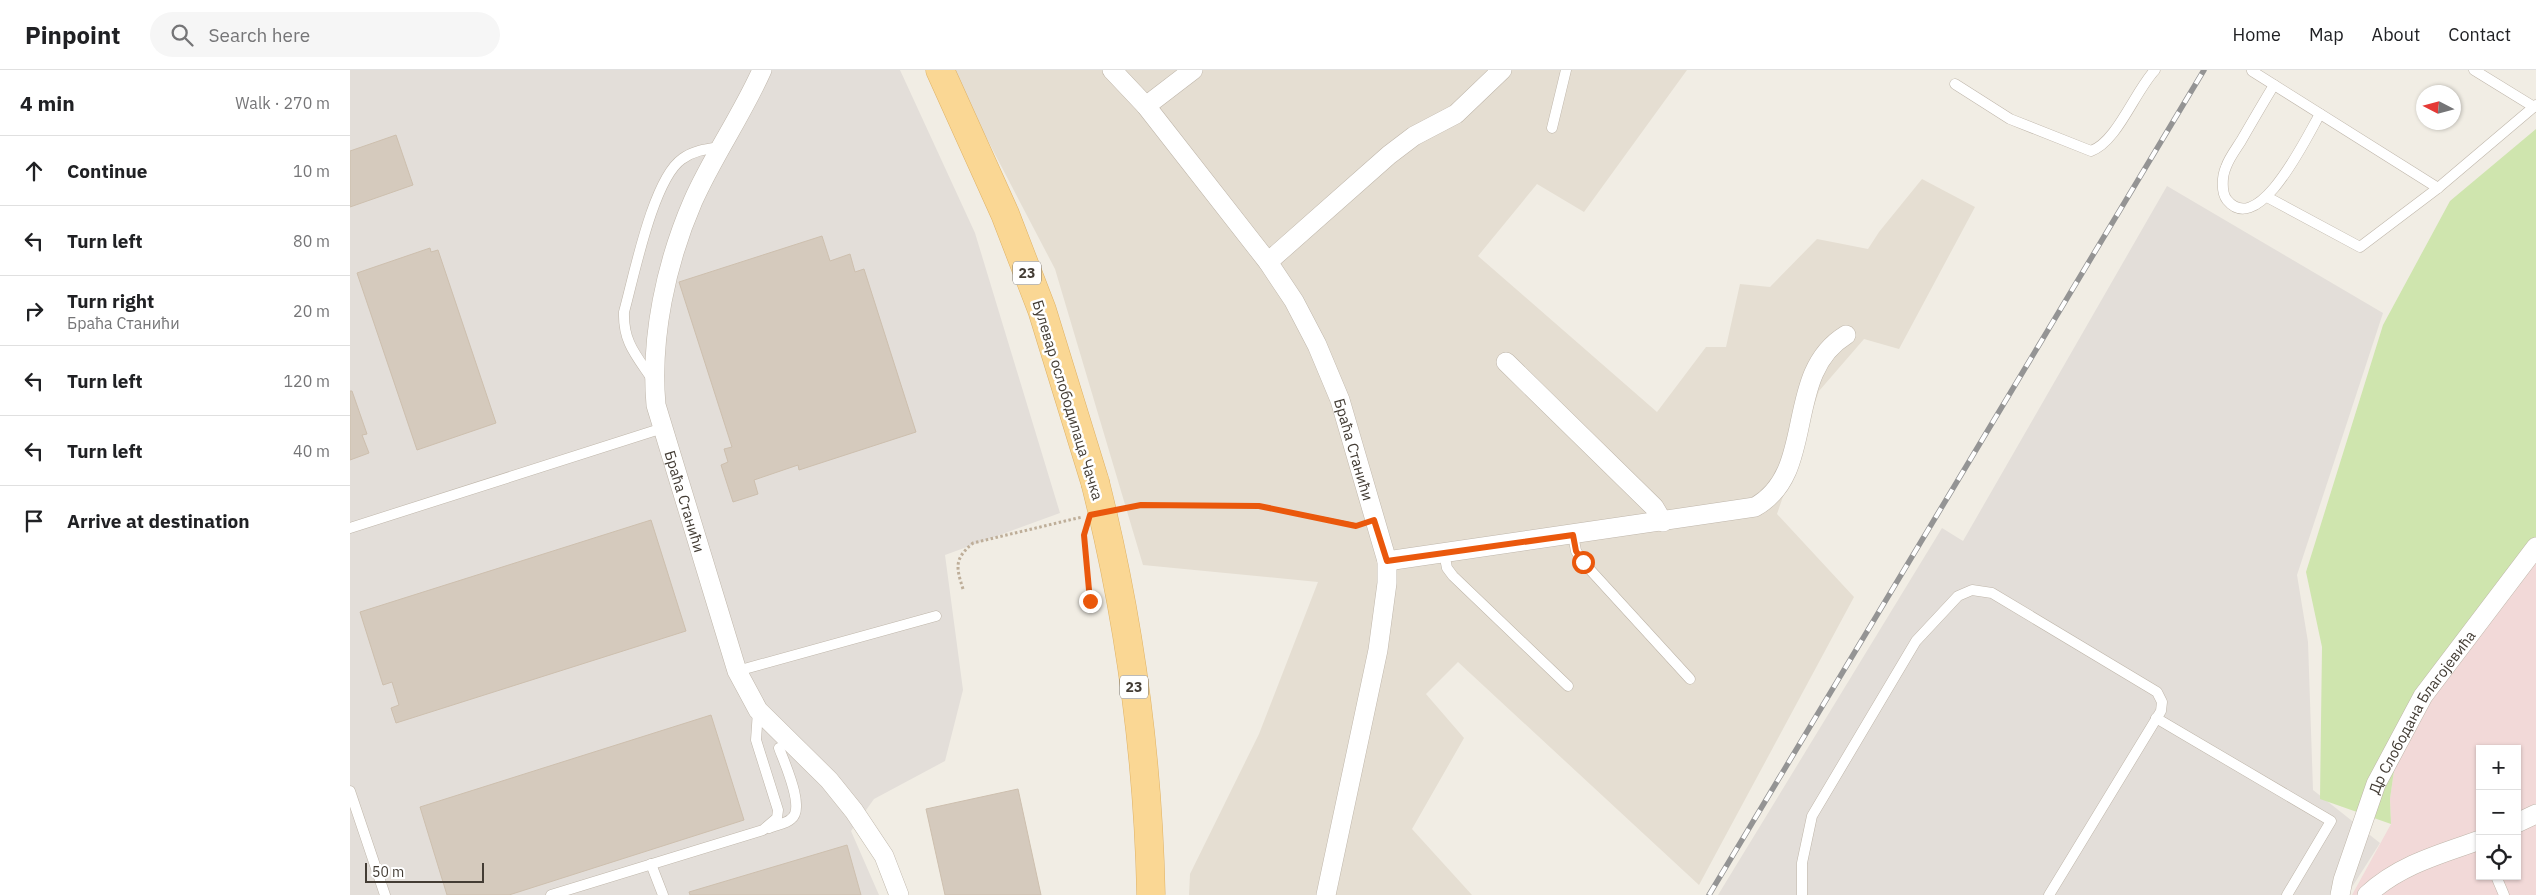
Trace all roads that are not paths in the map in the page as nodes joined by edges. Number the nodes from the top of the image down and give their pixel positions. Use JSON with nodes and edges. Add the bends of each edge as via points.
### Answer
{"nodes":[{"id":1,"x":762,"y":70,"type":"edge"},
{"id":2,"x":940,"y":70,"type":"edge"},
{"id":3,"x":1112,"y":70,"type":"edge"},
{"id":4,"x":1193,"y":70,"type":"edge"},
{"id":5,"x":1502,"y":70,"type":"edge"},
{"id":6,"x":1566,"y":70,"type":"edge"},
{"id":7,"x":2155,"y":70,"type":"edge"},
{"id":8,"x":2474,"y":70,"type":"edge"},
{"id":9,"x":2252,"y":71,"type":"edge"},
{"id":10,"x":1955,"y":84,"type":"dead end"},
{"id":11,"x":2274,"y":85,"type":"junction"},
{"id":12,"x":1146,"y":106,"type":"junction"},
{"id":13,"x":2535,"y":106,"type":"edge"},
{"id":14,"x":2320,"y":114,"type":"junction"},
{"id":15,"x":1552,"y":128,"type":"dead end"},
{"id":16,"x":723,"y":147,"type":"junction"},
{"id":17,"x":2438,"y":188,"type":"junction"},
{"id":18,"x":2267,"y":197,"type":"junction"},
{"id":19,"x":1268,"y":262,"type":"junction"},
{"id":20,"x":1846,"y":334,"type":"dead end"},
{"id":21,"x":1506,"y":362,"type":"dead end"},
{"id":22,"x":654,"y":381,"type":"junction"},
{"id":23,"x":663,"y":428,"type":"junction"},
{"id":24,"x":1663,"y":522,"type":"junction"},
{"id":25,"x":350,"y":528,"type":"edge"},
{"id":26,"x":1573,"y":535,"type":"junction"},
{"id":27,"x":2536,"y":547,"type":"edge"},
{"id":28,"x":1444,"y":553,"type":"junction"},
{"id":29,"x":1387,"y":561,"type":"junction"},
{"id":30,"x":936,"y":616,"type":"dead end"},
{"id":31,"x":737,"y":671,"type":"junction"},
{"id":32,"x":1690,"y":679,"type":"dead end"},
{"id":33,"x":1568,"y":686,"type":"dead end"},
{"id":34,"x":758,"y":710,"type":"junction"},
{"id":35,"x":2156,"y":718,"type":"junction"},
{"id":36,"x":779,"y":748,"type":"dead end"},
{"id":37,"x":350,"y":791,"type":"edge"},
{"id":38,"x":2536,"y":814,"type":"edge"},
{"id":39,"x":2521,"y":821,"type":"edge"},
{"id":40,"x":763,"y":830,"type":"junction"},
{"id":41,"x":2476,"y":841,"type":"edge"},
{"id":42,"x":651,"y":864,"type":"junction"},
{"id":43,"x":2498,"y":880,"type":"edge"},
{"id":44,"x":385,"y":895,"type":"edge"},
{"id":45,"x":551,"y":895,"type":"edge"},
{"id":46,"x":664,"y":895,"type":"edge"},
{"id":47,"x":899,"y":895,"type":"edge"},
{"id":48,"x":1151,"y":895,"type":"edge"},
{"id":49,"x":1326,"y":895,"type":"edge"},
{"id":50,"x":1802,"y":895,"type":"edge"},
{"id":51,"x":2049,"y":895,"type":"edge"},
{"id":52,"x":2286,"y":895,"type":"edge"},
{"id":53,"x":2340,"y":895,"type":"edge"},
{"id":54,"x":2367,"y":895,"type":"edge"},
{"id":55,"x":2504,"y":895,"type":"edge"}],
"edges":[{"from":1,"to":16,"type":"street","name":"Браћа Станићи"},
{"from":2,"to":48,"type":"main road","name":"Булевар ослободилаца Чачка","number":"23","bridge":true,"via":[[1005,214],[1039,302],[1095,482],[1117,577],[1133,674],[1143,759]]},
{"from":3,"to":12,"type":"street","name":"Браћа Станићи"},
{"from":4,"to":12,"type":"street"},
{"from":5,"to":19,"type":"street","via":[[1456,114],[1395,150]]},
{"from":6,"to":15,"type":"lane"},
{"from":7,"to":10,"type":"lane","via":[[2109,138],[2101,148],[2091,151],[2010,119]]},
{"from":8,"to":13,"type":"lane"},
{"from":9,"to":11,"type":"lane"},
{"from":11,"to":14,"type":"lane"},
{"from":11,"to":18,"type":"lane","via":[[2226,168],[2223,185],[2224,196],[2232,206],[2243,208]]},
{"from":12,"to":19,"type":"street","name":"Браћа Станићи"},
{"from":13,"to":17,"type":"lane"},
{"from":14,"to":17,"type":"lane"},
{"from":14,"to":18,"type":"lane","via":[[2280,184]]},
{"from":16,"to":22,"type":"street","name":"Браћа Станићи","via":[[693,200],[678,243],[665,292]]},
{"from":16,"to":22,"type":"lane","via":[[695,151],[680,160],[658,195],[624,312],[624,330],[629,345]]},
{"from":17,"to":18,"type":"lane","via":[[2360,247]]},
{"from":19,"to":29,"type":"street","name":"Браћа Станићи","via":[[1294,301],[1317,345],[1340,400]]},
{"from":20,"to":24,"type":"street","via":[[1829,347],[1812,374],[1792,454],[1774,494],[1745,510]]},
{"from":21,"to":24,"type":"street","via":[[1654,507]]},
{"from":22,"to":23,"type":"street","name":"Браћа Станићи","via":[[656,405]]},
{"from":23,"to":25,"type":"lane"},
{"from":23,"to":31,"type":"street","name":"Браћа Станићи"},
{"from":24,"to":26,"type":"street"},
{"from":26,"to":28,"type":"street"},
{"from":26,"to":32,"type":"lane","via":[[1576,551],[1583,562]]},
{"from":27,"to":53,"type":"street","name":"Др Слободана Благојевића","via":[[2423,696],[2376,784]]},
{"from":28,"to":29,"type":"street"},
{"from":28,"to":33,"type":"lane","via":[[1447,568],[1453,576]]},
{"from":29,"to":49,"type":"street","name":"Браћа Станићи","via":[[1378,650]]},
{"from":30,"to":31,"type":"lane"},
{"from":31,"to":34,"type":"street","name":"Браћа Станићи"},
{"from":34,"to":40,"type":"lane","via":[[756,740],[778,810],[776,818]]},
{"from":34,"to":47,"type":"street","name":"Браћа Станићи","via":[[829,780],[854,811],[884,856]]},
{"from":35,"to":50,"type":"lane","via":[[2162,702],[2156,692],[1992,593],[1972,590],[1958,596],[1916,641],[1812,816],[1802,863]]},
{"from":35,"to":51,"type":"lane"},
{"from":35,"to":52,"type":"lane","via":[[2331,821]]},
{"from":36,"to":40,"type":"lane","via":[[797,799],[797,812],[792,819]]},
{"from":37,"to":44,"type":"lane"},
{"from":38,"to":39,"type":"street"},
{"from":40,"to":42,"type":"lane"},
{"from":41,"to":54,"type":"street","via":[[2422,860],[2384,879]]},
{"from":42,"to":45,"type":"lane"},
{"from":42,"to":46,"type":"lane"},
{"from":43,"to":55,"type":"lane"}]}
